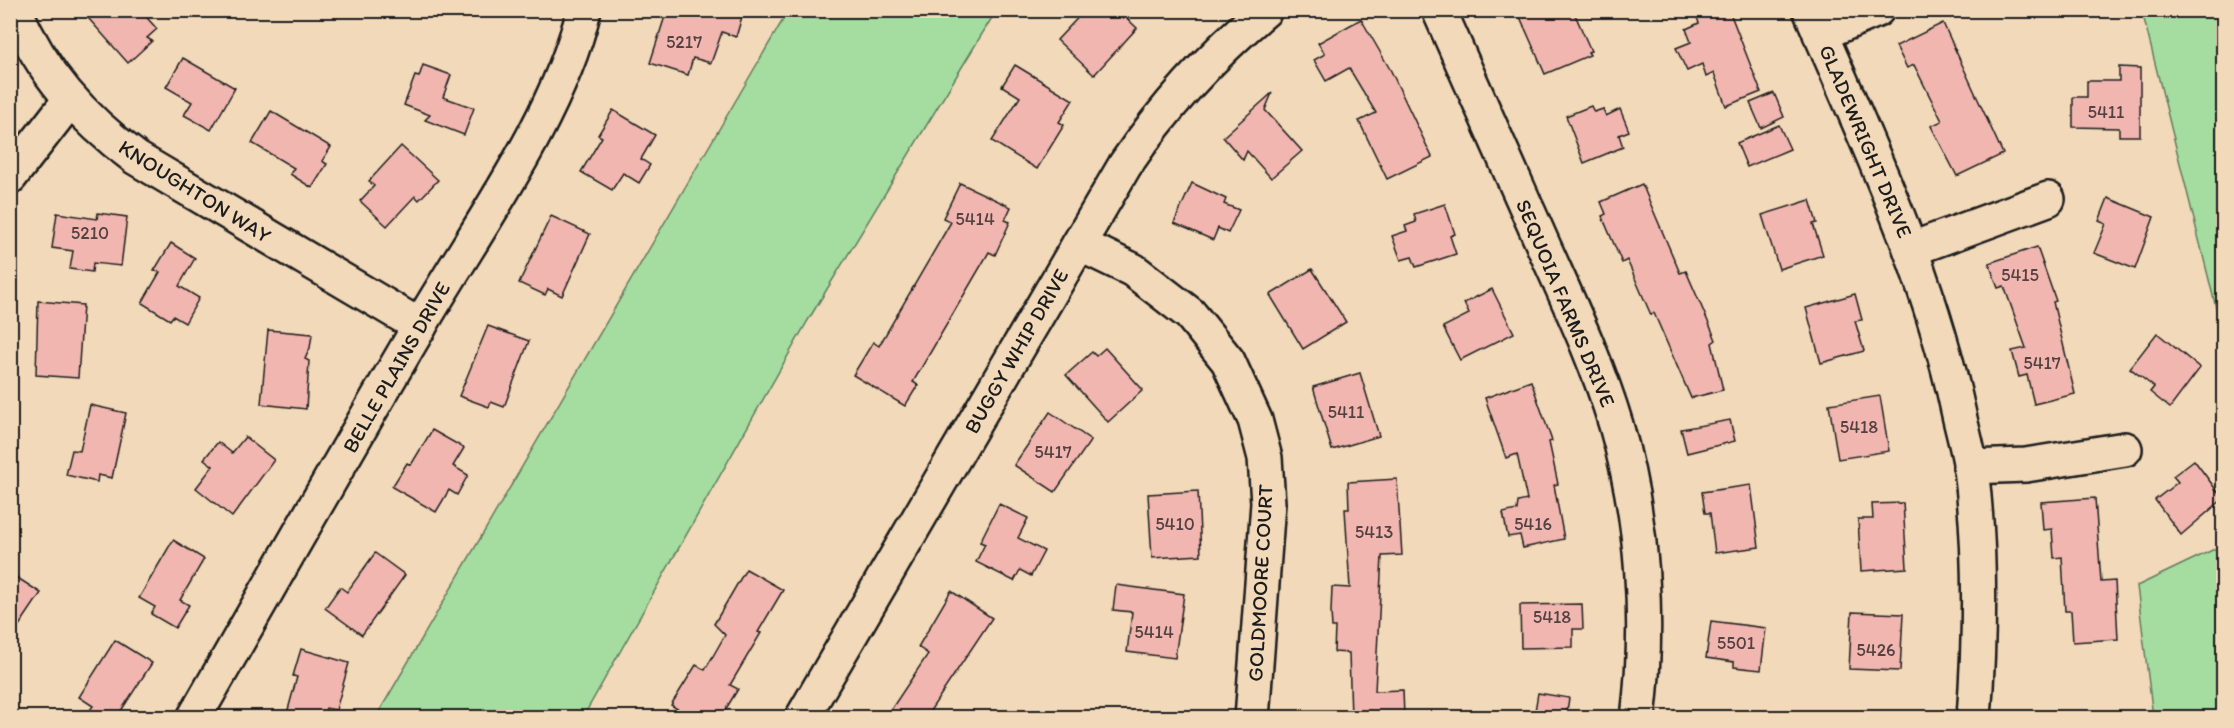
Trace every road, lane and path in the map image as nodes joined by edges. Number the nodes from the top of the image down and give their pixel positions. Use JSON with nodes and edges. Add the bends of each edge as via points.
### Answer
{"nodes":[{"id":1,"x":15,"y":10,"type":"edge"},
{"id":2,"x":584,"y":10,"type":"edge"},
{"id":3,"x":1265,"y":10,"type":"edge"},
{"id":4,"x":1438,"y":10,"type":"edge"},
{"id":5,"x":1877,"y":10,"type":"edge"},
{"id":6,"x":1815,"y":22,"type":"edge"},
{"id":7,"x":69,"y":101,"type":"junction"},
{"id":8,"x":10,"y":177,"type":"edge"},
{"id":9,"x":2048,"y":200,"type":"dead end"},
{"id":10,"x":1079,"y":244,"type":"junction"},
{"id":11,"x":1912,"y":249,"type":"junction"},
{"id":12,"x":420,"y":326,"type":"junction"},
{"id":13,"x":2125,"y":449,"type":"dead end"},
{"id":14,"x":1970,"y":467,"type":"junction"},
{"id":15,"x":194,"y":717,"type":"edge"},
{"id":16,"x":802,"y":717,"type":"edge"},
{"id":17,"x":1252,"y":717,"type":"edge"},
{"id":18,"x":1639,"y":717,"type":"edge"},
{"id":19,"x":1974,"y":717,"type":"edge"}],
"edges":[{"from":1,"to":7,"type":"street","name":"KNOUGHTON WAY","via":[[49,74]]},
{"from":2,"to":12,"type":"street","name":"BELLE PLAINS DRIVE","via":[[564,71],[534,134]]},
{"from":3,"to":10,"type":"street","name":"BUGGY WHIP DRIVE","via":[[1212,58],[1147,132]]},
{"from":4,"to":18,"type":"street","name":"SEQUOIA FARMS DRIVE","via":[[1585,340],[1616,424],[1632,497],[1642,571],[1643,674]]},
{"from":5,"to":6,"type":"street","name":"GLADEWRIGHT DRIVE"},
{"from":6,"to":11,"type":"street","name":"GLADEWRIGHT DRIVE"},
{"from":7,"to":8,"type":"street"},
{"from":7,"to":12,"type":"street","name":"KNOUGHTON WAY","via":[[136,158]]},
{"from":9,"to":11,"type":"street","name":"GLADEWRIGHT DRIVE"},
{"from":10,"to":16,"type":"street","name":"BUGGY WHIP DRIVE"},
{"from":10,"to":17,"type":"street","name":"GOLDMOORE COURT","via":[[1133,270],[1190,314],[1228,361],[1255,420],[1265,458],[1268,503]]},
{"from":11,"to":14,"type":"street","name":"GLADEWRIGHT DRIVE","via":[[1948,363]]},
{"from":12,"to":15,"type":"street","name":"BELLE PLAINS DRIVE"},
{"from":13,"to":14,"type":"street","via":[[2026,465]]},
{"from":14,"to":19,"type":"street","name":"GLADEWRIGHT DRIVE","via":[[1976,539]]}]}
